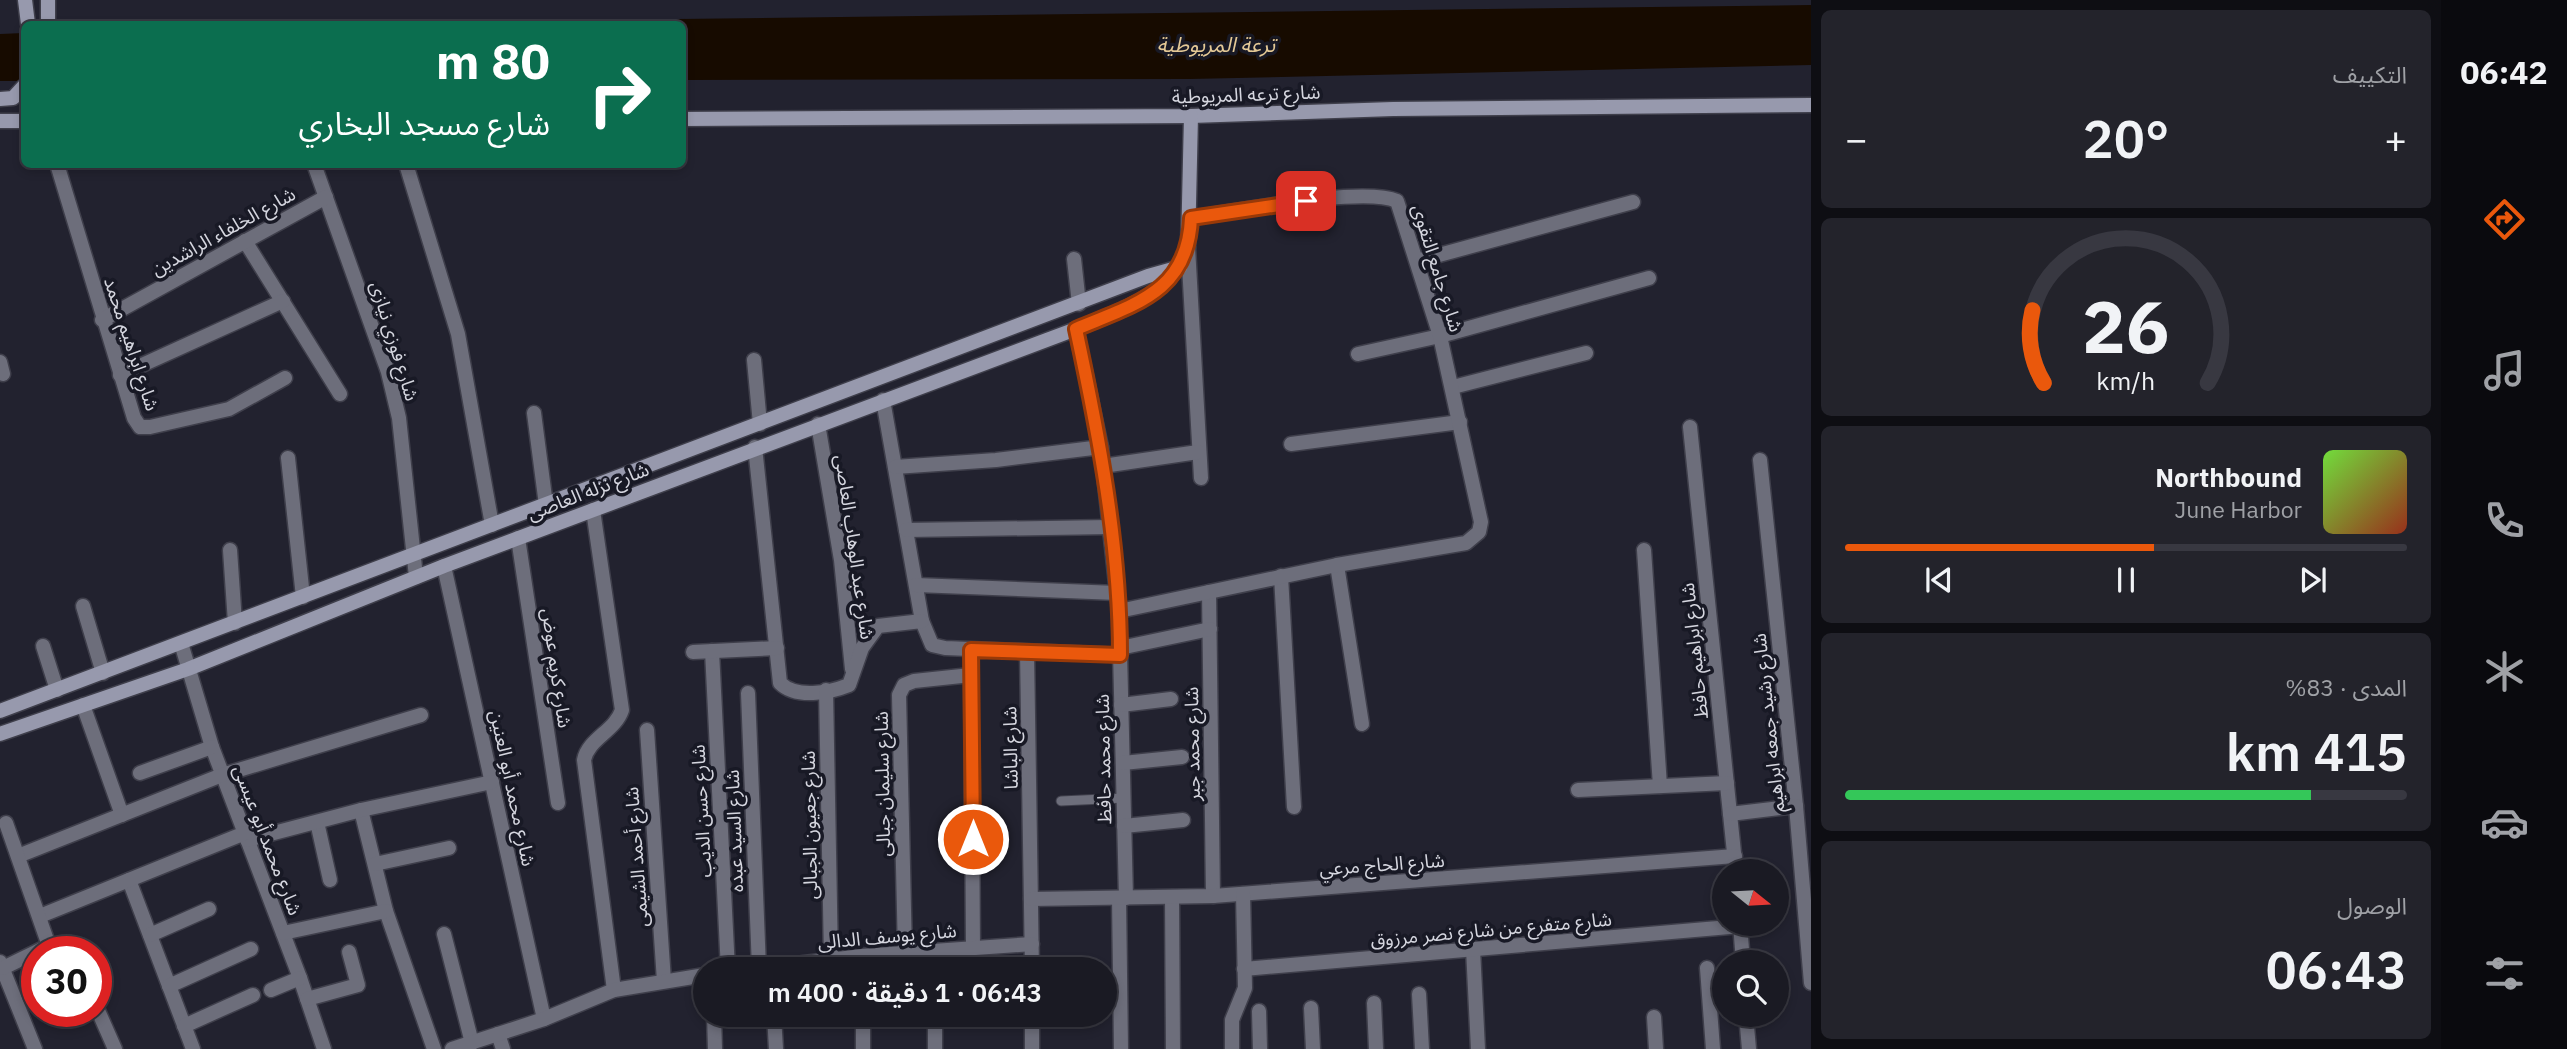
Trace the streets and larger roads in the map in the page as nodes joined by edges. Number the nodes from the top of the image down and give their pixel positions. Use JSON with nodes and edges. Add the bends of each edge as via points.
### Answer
{"nodes":[{"id":1,"x":25,"y":0,"type":"edge"},
{"id":2,"x":48,"y":0,"type":"edge"},
{"id":3,"x":28,"y":21,"type":"edge"},
{"id":4,"x":48,"y":21,"type":"edge"},
{"id":5,"x":21,"y":89,"type":"edge"},
{"id":6,"x":0,"y":99,"type":"edge"},
{"id":7,"x":1811,"y":105,"type":"edge"},
{"id":8,"x":1191,"y":116,"type":"junction"},
{"id":9,"x":686,"y":119,"type":"edge"},
{"id":10,"x":0,"y":121,"type":"edge"},
{"id":11,"x":21,"y":121,"type":"edge"},
{"id":12,"x":58,"y":168,"type":"edge"},
{"id":13,"x":315,"y":168,"type":"edge"},
{"id":14,"x":407,"y":168,"type":"edge"},
{"id":15,"x":326,"y":197,"type":"junction"},
{"id":16,"x":1633,"y":202,"type":"dead end"},
{"id":17,"x":1191,"y":218,"type":"junction"},
{"id":18,"x":245,"y":241,"type":"junction"},
{"id":19,"x":1188,"y":247,"type":"junction"},
{"id":20,"x":1074,"y":259,"type":"dead end"},
{"id":21,"x":1417,"y":261,"type":"junction"},
{"id":22,"x":1180,"y":267,"type":"junction"},
{"id":23,"x":1649,"y":278,"type":"dead end"},
{"id":24,"x":283,"y":301,"type":"junction"},
{"id":25,"x":1079,"y":304,"type":"junction"},
{"id":26,"x":102,"y":320,"type":"junction"},
{"id":27,"x":1076,"y":329,"type":"junction"},
{"id":28,"x":1440,"y":336,"type":"junction"},
{"id":29,"x":992,"y":337,"type":"junction"},
{"id":30,"x":1586,"y":353,"type":"dead end"},
{"id":31,"x":1358,"y":354,"type":"dead end"},
{"id":32,"x":998,"y":358,"type":"junction"},
{"id":33,"x":754,"y":360,"type":"dead end"},
{"id":34,"x":120,"y":375,"type":"junction"},
{"id":35,"x":285,"y":378,"type":"dead end"},
{"id":36,"x":1452,"y":387,"type":"junction"},
{"id":37,"x":340,"y":394,"type":"dead end"},
{"id":38,"x":883,"y":400,"type":"junction"},
{"id":39,"x":534,"y":413,"type":"dead end"},
{"id":40,"x":777,"y":418,"type":"junction"},
{"id":41,"x":1460,"y":422,"type":"junction"},
{"id":42,"x":818,"y":424,"type":"junction"},
{"id":43,"x":761,"y":425,"type":"junction"},
{"id":44,"x":1690,"y":427,"type":"dead end"},
{"id":45,"x":783,"y":438,"type":"junction"},
{"id":46,"x":1291,"y":444,"type":"dead end"},
{"id":47,"x":755,"y":447,"type":"junction"},
{"id":48,"x":1101,"y":447,"type":"junction"},
{"id":49,"x":1198,"y":452,"type":"junction"},
{"id":50,"x":288,"y":458,"type":"dead end"},
{"id":51,"x":1760,"y":460,"type":"dead end"},
{"id":52,"x":1103,"y":466,"type":"junction"},
{"id":53,"x":895,"y":467,"type":"junction"},
{"id":54,"x":1201,"y":478,"type":"dead end"},
{"id":55,"x":546,"y":505,"type":"junction"},
{"id":56,"x":593,"y":510,"type":"junction"},
{"id":57,"x":492,"y":524,"type":"junction"},
{"id":58,"x":1110,"y":527,"type":"junction"},
{"id":59,"x":906,"y":530,"type":"junction"},
{"id":60,"x":518,"y":538,"type":"junction"},
{"id":61,"x":230,"y":550,"type":"dead end"},
{"id":62,"x":1644,"y":550,"type":"dead end"},
{"id":63,"x":414,"y":554,"type":"junction"},
{"id":64,"x":1337,"y":565,"type":"junction"},
{"id":65,"x":444,"y":566,"type":"junction"},
{"id":66,"x":1281,"y":576,"type":"junction"},
{"id":67,"x":416,"y":577,"type":"junction"},
{"id":68,"x":916,"y":585,"type":"junction"},
{"id":69,"x":1209,"y":592,"type":"junction"},
{"id":70,"x":1117,"y":593,"type":"junction"},
{"id":71,"x":303,"y":597,"type":"junction"},
{"id":72,"x":83,"y":606,"type":"dead end"},
{"id":73,"x":1119,"y":611,"type":"junction"},
{"id":74,"x":922,"y":621,"type":"junction"},
{"id":75,"x":235,"y":623,"type":"junction"},
{"id":76,"x":1210,"y":629,"type":"junction"},
{"id":77,"x":181,"y":643,"type":"junction"},
{"id":78,"x":43,"y":646,"type":"dead end"},
{"id":79,"x":776,"y":648,"type":"junction"},
{"id":80,"x":971,"y":650,"type":"junction"},
{"id":81,"x":712,"y":651,"type":"junction"},
{"id":82,"x":693,"y":652,"type":"dead end"},
{"id":83,"x":1027,"y":652,"type":"junction"},
{"id":84,"x":1120,"y":652,"type":"junction"},
{"id":85,"x":188,"y":669,"type":"junction"},
{"id":86,"x":103,"y":673,"type":"junction"},
{"id":87,"x":853,"y":675,"type":"junction"},
{"id":88,"x":971,"y":675,"type":"junction"},
{"id":89,"x":825,"y":690,"type":"junction"},
{"id":90,"x":57,"y":691,"type":"junction"},
{"id":91,"x":748,"y":694,"type":"dead end"},
{"id":92,"x":1171,"y":699,"type":"dead end"},
{"id":93,"x":83,"y":705,"type":"junction"},
{"id":94,"x":1121,"y":705,"type":"junction"},
{"id":95,"x":0,"y":711,"type":"edge"},
{"id":96,"x":421,"y":715,"type":"dead end"},
{"id":97,"x":1362,"y":724,"type":"dead end"},
{"id":98,"x":647,"y":730,"type":"dead end"},
{"id":99,"x":0,"y":734,"type":"edge"},
{"id":100,"x":212,"y":747,"type":"junction"},
{"id":101,"x":1182,"y":757,"type":"dead end"},
{"id":102,"x":1123,"y":763,"type":"junction"},
{"id":103,"x":140,"y":773,"type":"dead end"},
{"id":104,"x":222,"y":775,"type":"junction"},
{"id":105,"x":492,"y":782,"type":"junction"},
{"id":106,"x":1727,"y":783,"type":"junction"},
{"id":107,"x":1660,"y":786,"type":"junction"},
{"id":108,"x":1578,"y":790,"type":"dead end"},
{"id":109,"x":558,"y":803,"type":"dead end"},
{"id":110,"x":1796,"y":806,"type":"junction"},
{"id":111,"x":1294,"y":807,"type":"dead end"},
{"id":112,"x":361,"y":810,"type":"junction"},
{"id":113,"x":1730,"y":814,"type":"junction"},
{"id":114,"x":122,"y":815,"type":"junction"},
{"id":115,"x":1183,"y":820,"type":"dead end"},
{"id":116,"x":317,"y":821,"type":"junction"},
{"id":117,"x":1804,"y":822,"type":"edge"},
{"id":118,"x":6,"y":823,"type":"dead end"},
{"id":119,"x":1124,"y":826,"type":"junction"},
{"id":120,"x":246,"y":837,"type":"junction"},
{"id":121,"x":449,"y":848,"type":"dead end"},
{"id":122,"x":18,"y":856,"type":"junction"},
{"id":123,"x":1734,"y":859,"type":"edge"},
{"id":124,"x":375,"y":864,"type":"junction"},
{"id":125,"x":1712,"y":865,"type":"edge"},
{"id":126,"x":129,"y":880,"type":"junction"},
{"id":127,"x":330,"y":880,"type":"dead end"},
{"id":128,"x":1242,"y":894,"type":"junction"},
{"id":129,"x":1213,"y":896,"type":"junction"},
{"id":130,"x":1172,"y":897,"type":"junction"},
{"id":131,"x":1123,"y":898,"type":"junction"},
{"id":132,"x":1031,"y":900,"type":"junction"},
{"id":133,"x":209,"y":909,"type":"dead end"},
{"id":134,"x":386,"y":911,"type":"junction"},
{"id":135,"x":40,"y":916,"type":"junction"},
{"id":136,"x":1712,"y":928,"type":"edge"},
{"id":137,"x":283,"y":933,"type":"junction"},
{"id":138,"x":444,"y":933,"type":"dead end"},
{"id":139,"x":150,"y":935,"type":"junction"},
{"id":140,"x":1032,"y":944,"type":"junction"},
{"id":141,"x":974,"y":948,"type":"junction"},
{"id":142,"x":251,"y":949,"type":"dead end"},
{"id":143,"x":1473,"y":949,"type":"junction"},
{"id":144,"x":933,"y":951,"type":"junction"},
{"id":145,"x":349,"y":952,"type":"dead end"},
{"id":146,"x":905,"y":953,"type":"junction"},
{"id":147,"x":726,"y":957,"type":"edge"},
{"id":148,"x":761,"y":957,"type":"edge"},
{"id":149,"x":831,"y":957,"type":"edge"},
{"id":150,"x":888,"y":957,"type":"edge"},
{"id":151,"x":933,"y":957,"type":"edge"},
{"id":152,"x":1032,"y":957,"type":"edge"},
{"id":153,"x":1,"y":964,"type":"edge"},
{"id":154,"x":1707,"y":968,"type":"dead end"},
{"id":155,"x":1244,"y":969,"type":"junction"},
{"id":156,"x":693,"y":977,"type":"edge"},
{"id":157,"x":300,"y":978,"type":"junction"},
{"id":158,"x":664,"y":981,"type":"junction"},
{"id":159,"x":1811,"y":983,"type":"edge"},
{"id":160,"x":169,"y":986,"type":"junction"},
{"id":161,"x":271,"y":990,"type":"dead end"},
{"id":162,"x":614,"y":990,"type":"junction"},
{"id":163,"x":1419,"y":994,"type":"dead end"},
{"id":164,"x":253,"y":995,"type":"dead end"},
{"id":165,"x":307,"y":999,"type":"junction"},
{"id":166,"x":1374,"y":1003,"type":"dead end"},
{"id":167,"x":1311,"y":1008,"type":"dead end"},
{"id":168,"x":1259,"y":1011,"type":"dead end"},
{"id":169,"x":1654,"y":1017,"type":"dead end"},
{"id":170,"x":544,"y":1019,"type":"junction"},
{"id":171,"x":184,"y":1026,"type":"junction"},
{"id":172,"x":105,"y":1027,"type":"edge"},
{"id":173,"x":714,"y":1027,"type":"edge"},
{"id":174,"x":775,"y":1027,"type":"edge"},
{"id":175,"x":863,"y":1027,"type":"edge"},
{"id":176,"x":935,"y":1027,"type":"edge"},
{"id":177,"x":1032,"y":1027,"type":"edge"},
{"id":178,"x":1747,"y":1027,"type":"edge"},
{"id":179,"x":498,"y":1034,"type":"junction"},
{"id":180,"x":472,"y":1043,"type":"junction"},
{"id":181,"x":35,"y":1049,"type":"edge"},
{"id":182,"x":115,"y":1049,"type":"edge"},
{"id":183,"x":193,"y":1049,"type":"edge"},
{"id":184,"x":324,"y":1049,"type":"edge"},
{"id":185,"x":433,"y":1049,"type":"edge"},
{"id":186,"x":452,"y":1049,"type":"edge"},
{"id":187,"x":503,"y":1049,"type":"edge"},
{"id":188,"x":715,"y":1049,"type":"edge"},
{"id":189,"x":776,"y":1049,"type":"edge"},
{"id":190,"x":863,"y":1049,"type":"edge"},
{"id":191,"x":935,"y":1049,"type":"edge"},
{"id":192,"x":1032,"y":1049,"type":"edge"},
{"id":193,"x":1121,"y":1049,"type":"edge"},
{"id":194,"x":1173,"y":1049,"type":"edge"},
{"id":195,"x":1233,"y":1049,"type":"edge"},
{"id":196,"x":1260,"y":1049,"type":"edge"},
{"id":197,"x":1313,"y":1049,"type":"edge"},
{"id":198,"x":1376,"y":1049,"type":"edge"},
{"id":199,"x":1422,"y":1049,"type":"edge"},
{"id":200,"x":1478,"y":1049,"type":"edge"},
{"id":201,"x":1656,"y":1049,"type":"edge"},
{"id":202,"x":1713,"y":1049,"type":"edge"},
{"id":203,"x":1749,"y":1049,"type":"edge"}],
"edges":[{"from":1,"to":3,"type":"street"},
{"from":2,"to":4,"type":"street"},
{"from":5,"to":6,"type":"street","via":[[13,98]]},
{"from":7,"to":8,"type":"street","name":"شارع ترعه المريوطية"},
{"from":8,"to":9,"type":"street","name":"شارع ترعه المريوطية"},
{"from":8,"to":17,"type":"street","name":"شارع نزله العاصى"},
{"from":10,"to":11,"type":"street"},
{"from":12,"to":26,"type":"street","name":"شارع ابراهيم محمد"},
{"from":13,"to":15,"type":"street","name":"شارع فوزي نيازى"},
{"from":14,"to":57,"type":"street","via":[[458,334]]},
{"from":15,"to":18,"type":"street","name":"شارع الخلفاء الراشدين"},
{"from":15,"to":63,"type":"street","name":"شارع فوزي نيازى","via":[[388,372]]},
{"from":16,"to":21,"type":"street"},
{"from":17,"to":19,"type":"street","name":"شارع نزله العاصى"},
{"from":17,"to":21,"type":"street","name":"شارع جامع التقوى","via":[[1306,201],[1390,198],[1402,210]]},
{"from":18,"to":24,"type":"street"},
{"from":18,"to":26,"type":"street","name":"شارع الخلفاء الراشدين"},
{"from":19,"to":22,"type":"street","name":"شارع نزله العاصى"},
{"from":19,"to":49,"type":"street"},
{"from":20,"to":25,"type":"street"},
{"from":21,"to":28,"type":"street","name":"شارع جامع التقوى"},
{"from":22,"to":25,"type":"street","name":"شارع نزله العاصى"},
{"from":22,"to":27,"type":"street","name":"شارع نزله العاصى","via":[[1142,301]]},
{"from":23,"to":28,"type":"street"},
{"from":24,"to":34,"type":"street"},
{"from":24,"to":37,"type":"street"},
{"from":25,"to":29,"type":"street","name":"شارع نزله العاصى"},
{"from":26,"to":34,"type":"street","name":"شارع ابراهيم محمد"},
{"from":27,"to":32,"type":"street","name":"شارع نزله العاصى"},
{"from":27,"to":48,"type":"street","name":"شارع محمد حافظ"},
{"from":28,"to":31,"type":"street"},
{"from":28,"to":36,"type":"street","name":"شارع جامع التقوى"},
{"from":29,"to":32,"type":"street"},
{"from":29,"to":40,"type":"street","name":"شارع نزله العاصى"},
{"from":30,"to":36,"type":"street"},
{"from":32,"to":38,"type":"street","name":"شارع نزله العاصى"},
{"from":33,"to":43,"type":"street"},
{"from":34,"to":35,"type":"street","name":"شارع ابراهيم محمد","via":[[140,427],[229,409]]},
{"from":36,"to":41,"type":"street","name":"شارع جامع التقوى"},
{"from":38,"to":42,"type":"street","name":"شارع نزله العاصى"},
{"from":38,"to":53,"type":"street"},
{"from":39,"to":55,"type":"street"},
{"from":40,"to":43,"type":"street","name":"شارع نزله العاصى"},
{"from":40,"to":45,"type":"street"},
{"from":41,"to":46,"type":"street"},
{"from":41,"to":64,"type":"street","name":"شارع جامع التقوى","via":[[1481,523],[1479,532],[1466,543]]},
{"from":42,"to":45,"type":"street","name":"شارع نزله العاصى"},
{"from":42,"to":87,"type":"street","name":"شارع عبد الوهاب العاصى","via":[[841,560]]},
{"from":43,"to":55,"type":"street","name":"شارع نزله العاصى"},
{"from":44,"to":106,"type":"street","name":"شارع ابراهيم حافظ"},
{"from":45,"to":47,"type":"street","name":"شارع نزله العاصى"},
{"from":47,"to":56,"type":"street","name":"شارع نزله العاصى"},
{"from":47,"to":79,"type":"street"},
{"from":48,"to":52,"type":"street","name":"شارع محمد حافظ"},
{"from":48,"to":53,"type":"street"},
{"from":49,"to":52,"type":"street"},
{"from":49,"to":54,"type":"street"},
{"from":50,"to":71,"type":"street"},
{"from":51,"to":110,"type":"street","name":"شارع رشيد جمعه ابراهيم"},
{"from":52,"to":58,"type":"street","name":"شارع محمد حافظ"},
{"from":53,"to":59,"type":"street"},
{"from":55,"to":57,"type":"street","name":"شارع نزله العاصى"},
{"from":56,"to":60,"type":"street","name":"شارع نزله العاصى"},
{"from":56,"to":162,"type":"street","via":[[622,709],[610,730],[586,749],[584,760]]},
{"from":57,"to":63,"type":"street","name":"شارع نزله العاصى"},
{"from":58,"to":59,"type":"street"},
{"from":58,"to":70,"type":"street","name":"شارع محمد حافظ"},
{"from":59,"to":68,"type":"street"},
{"from":60,"to":65,"type":"street","name":"شارع نزله العاصى"},
{"from":60,"to":109,"type":"street","name":"شارع كريم عوض"},
{"from":61,"to":75,"type":"street"},
{"from":62,"to":107,"type":"street"},
{"from":63,"to":67,"type":"street","name":"شارع فوزي نيازى"},
{"from":63,"to":71,"type":"street","name":"شارع نزله العاصى"},
{"from":64,"to":66,"type":"street"},
{"from":64,"to":97,"type":"street"},
{"from":65,"to":67,"type":"street","name":"شارع نزله العاصى"},
{"from":65,"to":105,"type":"street","name":"شارع محمد أبو العنين"},
{"from":66,"to":69,"type":"street"},
{"from":66,"to":111,"type":"street"},
{"from":67,"to":85,"type":"street","name":"شارع نزله العاصى"},
{"from":68,"to":70,"type":"street"},
{"from":68,"to":74,"type":"street"},
{"from":69,"to":73,"type":"street"},
{"from":69,"to":76,"type":"street","name":"شارع محمد جبر"},
{"from":70,"to":73,"type":"street","name":"شارع محمد حافظ"},
{"from":71,"to":75,"type":"street","name":"شارع نزله العاصى"},
{"from":72,"to":86,"type":"street"},
{"from":73,"to":84,"type":"street","name":"شارع محمد حافظ"},
{"from":74,"to":80,"type":"street","via":[[932,645]]},
{"from":74,"to":87,"type":"street","via":[[878,626],[862,648]]},
{"from":75,"to":77,"type":"street","name":"شارع نزله العاصى"},
{"from":76,"to":84,"type":"street"},
{"from":76,"to":129,"type":"street","name":"شارع محمد جبر"},
{"from":77,"to":85,"type":"street","name":"شارع محمد أبو عيسى"},
{"from":77,"to":86,"type":"street","name":"شارع نزله العاصى"},
{"from":78,"to":90,"type":"street"},
{"from":79,"to":81,"type":"street"},
{"from":79,"to":89,"type":"street","via":[[780,683],[788,690]]},
{"from":80,"to":83,"type":"street"},
{"from":80,"to":88,"type":"street"},
{"from":81,"to":82,"type":"street"},
{"from":81,"to":147,"type":"street","name":"شارع حسن الديب"},
{"from":83,"to":84,"type":"street"},
{"from":83,"to":132,"type":"street","name":"شارع الباشا"},
{"from":84,"to":94,"type":"street","name":"شارع محمد حافظ"},
{"from":85,"to":93,"type":"street","name":"شارع نزله العاصى"},
{"from":85,"to":100,"type":"street","name":"شارع محمد أبو عيسى"},
{"from":86,"to":90,"type":"street","name":"شارع نزله العاصى"},
{"from":87,"to":89,"type":"street","via":[[849,685]]},
{"from":88,"to":141,"type":"street"},
{"from":88,"to":146,"type":"street","name":"شارع سليمان جبالى","via":[[914,681],[904,685],[899,695]]},
{"from":89,"to":149,"type":"street","name":"شارع جعيون الجبالى"},
{"from":90,"to":95,"type":"street","name":"شارع نزله العاصى"},
{"from":91,"to":148,"type":"street","name":"شارع السيد عبده"},
{"from":92,"to":94,"type":"street"},
{"from":93,"to":99,"type":"street","name":"شارع نزله العاصى"},
{"from":93,"to":114,"type":"street"},
{"from":94,"to":102,"type":"street","name":"شارع محمد حافظ"},
{"from":96,"to":104,"type":"street"},
{"from":98,"to":158,"type":"street","name":"شارع أحمد الشيمى"},
{"from":100,"to":103,"type":"street"},
{"from":100,"to":104,"type":"street","name":"شارع محمد أبو عيسى"},
{"from":101,"to":102,"type":"street"},
{"from":102,"to":119,"type":"street","name":"شارع محمد حافظ"},
{"from":104,"to":114,"type":"street"},
{"from":104,"to":120,"type":"street","name":"شارع محمد أبو عيسى"},
{"from":105,"to":112,"type":"street"},
{"from":105,"to":170,"type":"street","name":"شارع محمد أبو العنين"},
{"from":106,"to":107,"type":"street"},
{"from":106,"to":113,"type":"street","name":"شارع ابراهيم حافظ"},
{"from":107,"to":108,"type":"street"},
{"from":110,"to":113,"type":"street"},
{"from":110,"to":117,"type":"street","name":"شارع رشيد جمعه ابراهيم"},
{"from":112,"to":116,"type":"street"},
{"from":112,"to":124,"type":"street"},
{"from":113,"to":123,"type":"street","name":"شارع ابراهيم حافظ"},
{"from":114,"to":122,"type":"street"},
{"from":115,"to":119,"type":"street"},
{"from":116,"to":120,"type":"street"},
{"from":116,"to":127,"type":"street"},
{"from":117,"to":159,"type":"street","name":"شارع رشيد جمعه ابراهيم"},
{"from":118,"to":122,"type":"street"},
{"from":119,"to":131,"type":"street","name":"شارع محمد حافظ"},
{"from":120,"to":126,"type":"street"},
{"from":120,"to":137,"type":"street","name":"شارع محمد أبو عيسى"},
{"from":121,"to":124,"type":"street"},
{"from":122,"to":135,"type":"street"},
{"from":124,"to":134,"type":"street"},
{"from":125,"to":128,"type":"street","name":"شارع الحاج مرعي"},
{"from":126,"to":135,"type":"street"},
{"from":126,"to":139,"type":"street"},
{"from":128,"to":129,"type":"street","name":"شارع الحاج مرعي"},
{"from":128,"to":155,"type":"street"},
{"from":129,"to":130,"type":"street","name":"شارع الحاج مرعي"},
{"from":130,"to":131,"type":"street","name":"شارع الحاج مرعي"},
{"from":130,"to":194,"type":"street"},
{"from":131,"to":132,"type":"street","name":"شارع الحاج مرعي"},
{"from":131,"to":193,"type":"street","name":"شارع محمد حافظ"},
{"from":132,"to":140,"type":"street","name":"شارع الباشا"},
{"from":133,"to":139,"type":"street"},
{"from":134,"to":137,"type":"street"},
{"from":134,"to":185,"type":"street"},
{"from":135,"to":153,"type":"street","via":[[48,943],[44,948]]},
{"from":136,"to":143,"type":"street","name":"شارع متفرع من شارع نصر مرزوق"},
{"from":137,"to":157,"type":"street","name":"شارع محمد أبو عيسى"},
{"from":138,"to":180,"type":"street"},
{"from":139,"to":160,"type":"street"},
{"from":140,"to":141,"type":"street","name":"شارع يوسف الدالى"},
{"from":140,"to":152,"type":"street","name":"شارع الباشا"},
{"from":141,"to":144,"type":"street","name":"شارع يوسف الدالى"},
{"from":142,"to":160,"type":"street"},
{"from":143,"to":155,"type":"street","name":"شارع متفرع من شارع نصر مرزوق"},
{"from":143,"to":200,"type":"street"},
{"from":144,"to":146,"type":"street","name":"شارع يوسف الدالى"},
{"from":144,"to":151,"type":"street"},
{"from":145,"to":165,"type":"street","via":[[358,985]]},
{"from":146,"to":150,"type":"street","name":"شارع يوسف الدالى"},
{"from":153,"to":181,"type":"street"},
{"from":154,"to":202,"type":"street"},
{"from":155,"to":195,"type":"street","via":[[1244,997],[1232,1020]]},
{"from":156,"to":158,"type":"street"},
{"from":157,"to":161,"type":"street"},
{"from":157,"to":165,"type":"street","name":"شارع محمد أبو عيسى"},
{"from":158,"to":162,"type":"street"},
{"from":160,"to":171,"type":"street"},
{"from":162,"to":170,"type":"street"},
{"from":163,"to":199,"type":"street"},
{"from":164,"to":171,"type":"street"},
{"from":165,"to":184,"type":"street","name":"شارع محمد أبو عيسى"},
{"from":166,"to":198,"type":"street"},
{"from":167,"to":197,"type":"street"},
{"from":168,"to":196,"type":"street"},
{"from":169,"to":201,"type":"street"},
{"from":170,"to":179,"type":"street"},
{"from":171,"to":183,"type":"street"},
{"from":172,"to":182,"type":"street"},
{"from":173,"to":188,"type":"street"},
{"from":174,"to":189,"type":"street"},
{"from":175,"to":190,"type":"street"},
{"from":176,"to":191,"type":"street"},
{"from":177,"to":192,"type":"street"},
{"from":178,"to":203,"type":"street"},
{"from":179,"to":180,"type":"street"},
{"from":179,"to":187,"type":"street"},
{"from":180,"to":186,"type":"street"}]}
